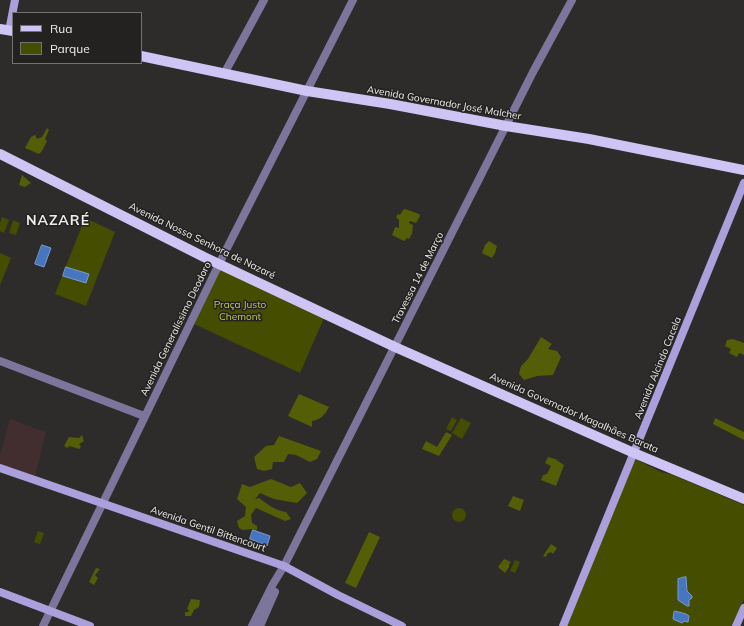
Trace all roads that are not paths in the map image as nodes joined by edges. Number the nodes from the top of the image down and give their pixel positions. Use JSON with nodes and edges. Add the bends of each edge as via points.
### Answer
{"nodes":[{"id":1,"x":15,"y":0,"type":"edge"},
{"id":2,"x":264,"y":0,"type":"edge"},
{"id":3,"x":353,"y":0,"type":"edge"},
{"id":4,"x":572,"y":0,"type":"edge"},
{"id":5,"x":7,"y":30,"type":"edge"},
{"id":6,"x":142,"y":56,"type":"edge"},
{"id":7,"x":224,"y":74,"type":"junction"},
{"id":8,"x":308,"y":91,"type":"junction"},
{"id":9,"x":506,"y":126,"type":"junction"},
{"id":10,"x":0,"y":154,"type":"edge"},
{"id":11,"x":744,"y":170,"type":"edge"},
{"id":12,"x":744,"y":183,"type":"edge"},
{"id":13,"x":219,"y":264,"type":"junction"},
{"id":14,"x":395,"y":347,"type":"junction"},
{"id":15,"x":0,"y":361,"type":"edge"},
{"id":16,"x":144,"y":416,"type":"junction"},
{"id":17,"x":634,"y":453,"type":"junction"},
{"id":18,"x":0,"y":468,"type":"edge"},
{"id":19,"x":744,"y":499,"type":"edge"},
{"id":20,"x":102,"y":503,"type":"junction"},
{"id":21,"x":284,"y":566,"type":"junction"},
{"id":22,"x":0,"y":592,"type":"edge"},
{"id":23,"x":744,"y":608,"type":"edge"},
{"id":24,"x":50,"y":611,"type":"junction"},
{"id":25,"x":43,"y":626,"type":"edge"},
{"id":26,"x":90,"y":626,"type":"edge"},
{"id":27,"x":252,"y":626,"type":"edge"},
{"id":28,"x":260,"y":626,"type":"edge"},
{"id":29,"x":402,"y":626,"type":"edge"},
{"id":30,"x":563,"y":626,"type":"edge"},
{"id":31,"x":736,"y":626,"type":"edge"}],
"edges":[{"from":1,"to":5,"type":"main road"},
{"from":2,"to":7,"type":"street"},
{"from":3,"to":8,"type":"street","name":"Avenida Generalíssimo Deodoro"},
{"from":4,"to":9,"type":"street","name":"Travessa 14 de Março"},
{"from":6,"to":7,"type":"main road","name":"Avenida Governador José Malcher"},
{"from":7,"to":8,"type":"main road","name":"Avenida Governador José Malcher"},
{"from":8,"to":9,"type":"main road","name":"Avenida Governador José Malcher"},
{"from":8,"to":13,"type":"street","name":"Avenida Generalíssimo Deodoro"},
{"from":9,"to":11,"type":"main road","name":"Avenida Governador José Malcher","via":[[589,139]]},
{"from":9,"to":14,"type":"street","name":"Travessa 14 de Março"},
{"from":10,"to":13,"type":"main road","name":"Avenida Nossa Senhora de Nazaré"},
{"from":12,"to":17,"type":"main road","name":"Avenida Alcindo Cacela"},
{"from":13,"to":14,"type":"main road","name":"Avenida Nossa Senhora de Nazaré"},
{"from":13,"to":16,"type":"street","name":"Avenida Generalíssimo Deodoro"},
{"from":14,"to":17,"type":"main road","name":"Avenida Governador Magalhães Barata"},
{"from":14,"to":21,"type":"street","name":"Travessa 14 de Março"},
{"from":15,"to":16,"type":"street"},
{"from":16,"to":20,"type":"street","name":"Avenida Generalíssimo Deodoro"},
{"from":17,"to":19,"type":"main road","name":"Avenida Governador Magalhães Barata"},
{"from":17,"to":30,"type":"main road","name":"Avenida Alcindo Cacela"},
{"from":18,"to":20,"type":"main road","name":"Avenida Gentil Bittencourt"},
{"from":20,"to":21,"type":"main road","name":"Avenida Gentil Bittencourt"},
{"from":20,"to":24,"type":"street","name":"Avenida Generalíssimo Deodoro"},
{"from":21,"to":27,"type":"street","name":"Travessa 14 de Março"},
{"from":21,"to":28,"type":"street","name":"Travessa 14 de Março"},
{"from":21,"to":29,"type":"main road","name":"Avenida Gentil Bittencourt"},
{"from":22,"to":24,"type":"main road"},
{"from":23,"to":31,"type":"main road"},
{"from":24,"to":25,"type":"street","name":"Avenida Generalíssimo Deodoro"},
{"from":24,"to":26,"type":"main road"}]}
